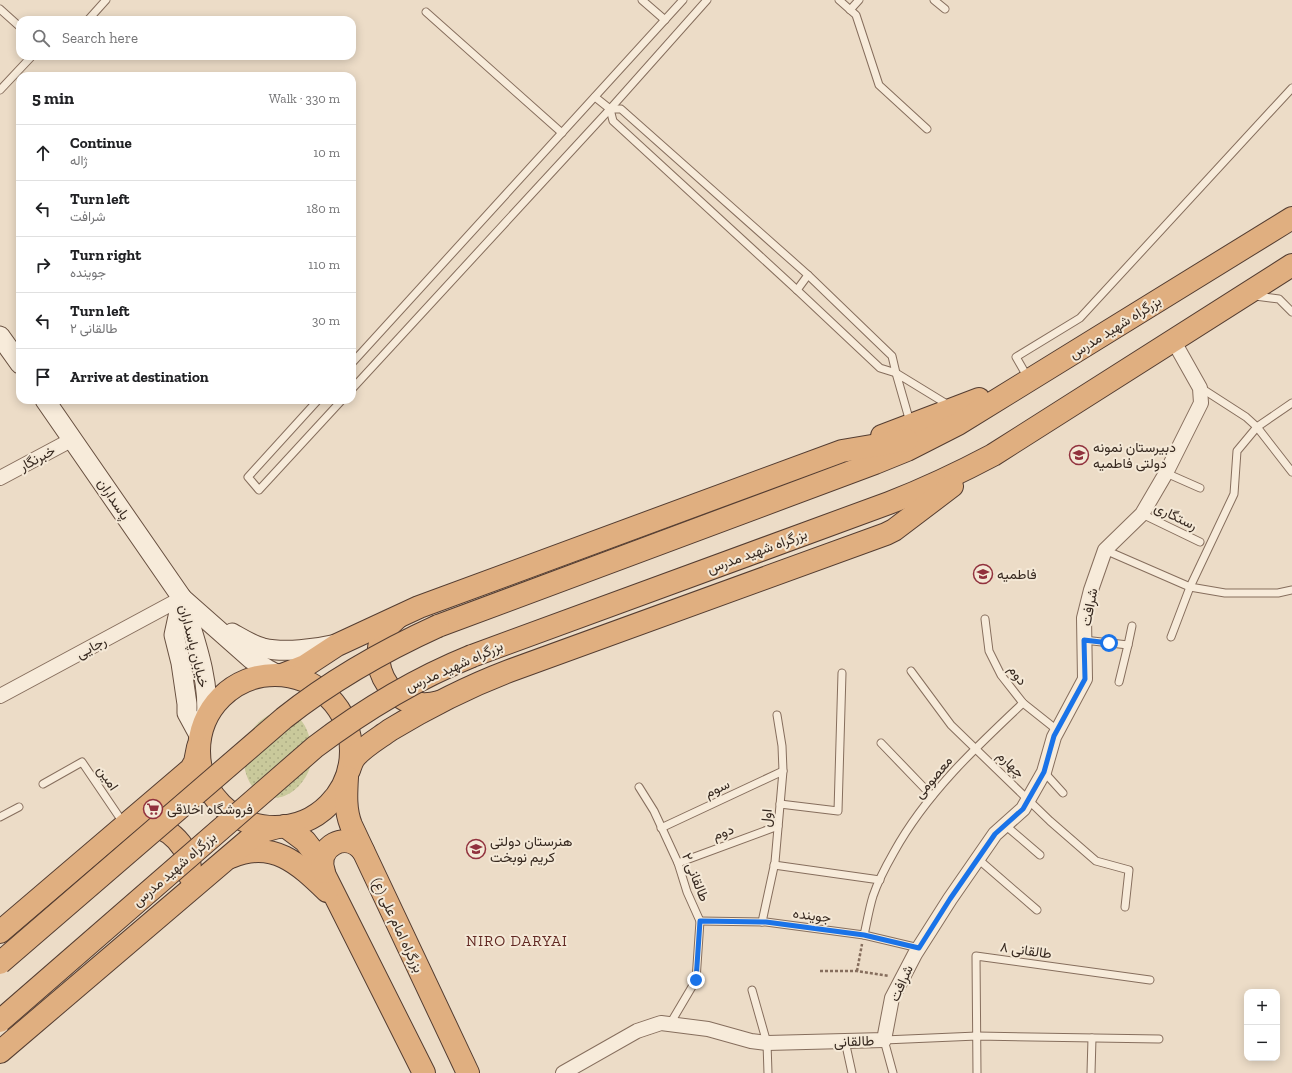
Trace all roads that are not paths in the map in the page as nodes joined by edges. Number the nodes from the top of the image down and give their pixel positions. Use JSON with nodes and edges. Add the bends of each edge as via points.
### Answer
{"nodes":[{"id":1,"x":106,"y":0,"type":"edge"},
{"id":2,"x":642,"y":0,"type":"edge"},
{"id":3,"x":683,"y":0,"type":"edge"},
{"id":4,"x":707,"y":0,"type":"edge"},
{"id":5,"x":839,"y":0,"type":"edge"},
{"id":6,"x":859,"y":0,"type":"edge"},
{"id":7,"x":934,"y":0,"type":"edge"},
{"id":8,"x":0,"y":9,"type":"edge"},
{"id":9,"x":944,"y":9,"type":"dead end"},
{"id":10,"x":850,"y":10,"type":"junction"},
{"id":11,"x":426,"y":12,"type":"dead end"},
{"id":12,"x":92,"y":16,"type":"edge"},
{"id":13,"x":665,"y":20,"type":"junction"},
{"id":14,"x":16,"y":23,"type":"edge"},
{"id":15,"x":28,"y":60,"type":"edge"},
{"id":16,"x":17,"y":72,"type":"edge"},
{"id":17,"x":16,"y":73,"type":"edge"},
{"id":18,"x":1292,"y":88,"type":"edge"},
{"id":19,"x":0,"y":90,"type":"edge"},
{"id":20,"x":595,"y":97,"type":"junction"},
{"id":21,"x":610,"y":109,"type":"junction"},
{"id":22,"x":927,"y":128,"type":"dead end"},
{"id":23,"x":562,"y":133,"type":"junction"},
{"id":24,"x":1292,"y":218,"type":"edge"},
{"id":25,"x":1292,"y":265,"type":"edge"},
{"id":26,"x":808,"y":275,"type":"junction"},
{"id":27,"x":797,"y":290,"type":"junction"},
{"id":28,"x":1239,"y":299,"type":"junction"},
{"id":29,"x":1292,"y":312,"type":"edge"},
{"id":30,"x":0,"y":336,"type":"edge"},
{"id":31,"x":1173,"y":340,"type":"junction"},
{"id":32,"x":16,"y":358,"type":"edge"},
{"id":33,"x":356,"y":359,"type":"edge"},
{"id":34,"x":896,"y":373,"type":"junction"},
{"id":35,"x":1029,"y":380,"type":"junction"},
{"id":36,"x":356,"y":385,"type":"edge"},
{"id":37,"x":1200,"y":388,"type":"junction"},
{"id":38,"x":1292,"y":403,"type":"edge"},
{"id":39,"x":49,"y":404,"type":"edge"},
{"id":40,"x":314,"y":404,"type":"edge"},
{"id":41,"x":338,"y":404,"type":"edge"},
{"id":42,"x":954,"y":409,"type":"junction"},
{"id":43,"x":911,"y":425,"type":"junction"},
{"id":44,"x":1257,"y":427,"type":"junction"},
{"id":45,"x":937,"y":435,"type":"junction"},
{"id":46,"x":73,"y":439,"type":"junction"},
{"id":47,"x":842,"y":451,"type":"junction"},
{"id":48,"x":993,"y":455,"type":"junction"},
{"id":49,"x":1292,"y":472,"type":"edge"},
{"id":50,"x":1166,"y":473,"type":"junction"},
{"id":51,"x":0,"y":478,"type":"edge"},
{"id":52,"x":1200,"y":488,"type":"dead end"},
{"id":53,"x":1142,"y":514,"type":"junction"},
{"id":54,"x":1200,"y":542,"type":"dead end"},
{"id":55,"x":1105,"y":550,"type":"junction"},
{"id":56,"x":1190,"y":587,"type":"junction"},
{"id":57,"x":1292,"y":590,"type":"edge"},
{"id":58,"x":182,"y":598,"type":"junction"},
{"id":59,"x":399,"y":616,"type":"junction"},
{"id":60,"x":985,"y":619,"type":"dead end"},
{"id":61,"x":210,"y":622,"type":"junction"},
{"id":62,"x":1132,"y":626,"type":"dead end"},
{"id":63,"x":1170,"y":637,"type":"dead end"},
{"id":64,"x":1084,"y":640,"type":"junction"},
{"id":65,"x":342,"y":643,"type":"junction"},
{"id":66,"x":1128,"y":645,"type":"junction"},
{"id":67,"x":911,"y":671,"type":"dead end"},
{"id":68,"x":842,"y":673,"type":"dead end"},
{"id":69,"x":280,"y":675,"type":"junction"},
{"id":70,"x":1119,"y":682,"type":"dead end"},
{"id":71,"x":0,"y":696,"type":"edge"},
{"id":72,"x":442,"y":701,"type":"junction"},
{"id":73,"x":1023,"y":703,"type":"junction"},
{"id":74,"x":777,"y":715,"type":"dead end"},
{"id":75,"x":1057,"y":730,"type":"junction"},
{"id":76,"x":202,"y":732,"type":"junction"},
{"id":77,"x":881,"y":743,"type":"dead end"},
{"id":78,"x":975,"y":748,"type":"junction"},
{"id":79,"x":348,"y":771,"type":"junction"},
{"id":80,"x":783,"y":771,"type":"junction"},
{"id":81,"x":1044,"y":772,"type":"junction"},
{"id":82,"x":43,"y":784,"type":"dead end"},
{"id":83,"x":639,"y":787,"type":"dead end"},
{"id":84,"x":1063,"y":793,"type":"dead end"},
{"id":85,"x":932,"y":796,"type":"junction"},
{"id":86,"x":1029,"y":799,"type":"junction"},
{"id":87,"x":780,"y":804,"type":"junction"},
{"id":88,"x":19,"y":807,"type":"dead end"},
{"id":89,"x":0,"y":817,"type":"edge"},
{"id":90,"x":1005,"y":825,"type":"junction"},
{"id":91,"x":124,"y":826,"type":"junction"},
{"id":92,"x":283,"y":826,"type":"junction"},
{"id":93,"x":778,"y":826,"type":"junction"},
{"id":94,"x":662,"y":828,"type":"junction"},
{"id":95,"x":363,"y":851,"type":"junction"},
{"id":96,"x":1040,"y":855,"type":"dead end"},
{"id":97,"x":228,"y":858,"type":"junction"},
{"id":98,"x":978,"y":859,"type":"junction"},
{"id":99,"x":678,"y":863,"type":"junction"},
{"id":100,"x":774,"y":865,"type":"junction"},
{"id":101,"x":324,"y":872,"type":"junction"},
{"id":102,"x":880,"y":880,"type":"junction"},
{"id":103,"x":182,"y":898,"type":"junction"},
{"id":104,"x":339,"y":903,"type":"junction"},
{"id":105,"x":1125,"y":907,"type":"dead end"},
{"id":106,"x":1037,"y":910,"type":"dead end"},
{"id":107,"x":700,"y":921,"type":"junction"},
{"id":108,"x":762,"y":922,"type":"junction"},
{"id":109,"x":0,"y":932,"type":"edge"},
{"id":110,"x":864,"y":935,"type":"junction"},
{"id":111,"x":919,"y":948,"type":"junction"},
{"id":112,"x":0,"y":963,"type":"edge"},
{"id":113,"x":1150,"y":980,"type":"dead end"},
{"id":114,"x":752,"y":990,"type":"dead end"},
{"id":115,"x":0,"y":1020,"type":"edge"},
{"id":116,"x":670,"y":1024,"type":"junction"},
{"id":117,"x":977,"y":1036,"type":"junction"},
{"id":118,"x":1092,"y":1038,"type":"junction"},
{"id":119,"x":1160,"y":1039,"type":"dead end"},
{"id":120,"x":884,"y":1040,"type":"junction"},
{"id":121,"x":845,"y":1041,"type":"junction"},
{"id":122,"x":768,"y":1043,"type":"junction"},
{"id":123,"x":0,"y":1052,"type":"edge"},
{"id":124,"x":424,"y":1073,"type":"edge"},
{"id":125,"x":468,"y":1073,"type":"edge"},
{"id":126,"x":563,"y":1073,"type":"edge"},
{"id":127,"x":768,"y":1073,"type":"edge"},
{"id":128,"x":852,"y":1073,"type":"edge"},
{"id":129,"x":893,"y":1073,"type":"edge"},
{"id":130,"x":977,"y":1073,"type":"edge"},
{"id":131,"x":1091,"y":1073,"type":"edge"}],
"edges":[{"from":1,"to":12,"type":"lane"},
{"from":2,"to":13,"type":"lane"},
{"from":3,"to":13,"type":"lane"},
{"from":4,"to":21,"type":"lane"},
{"from":5,"to":10,"type":"lane"},
{"from":6,"to":10,"type":"lane"},
{"from":7,"to":9,"type":"lane"},
{"from":8,"to":14,"type":"lane"},
{"from":10,"to":22,"type":"lane","via":[[856,15],[879,85]]},
{"from":11,"to":23,"type":"lane"},
{"from":13,"to":20,"type":"lane"},
{"from":15,"to":16,"type":"lane"},
{"from":17,"to":19,"type":"lane"},
{"from":18,"to":35,"type":"lane","via":[[1080,318],[1016,357]]},
{"from":20,"to":21,"type":"lane"},
{"from":20,"to":23,"type":"lane"},
{"from":21,"to":26,"type":"lane","via":[[621,109]]},
{"from":21,"to":27,"type":"lane","via":[[613,120]]},
{"from":21,"to":36,"type":"lane"},
{"from":23,"to":33,"type":"lane"},
{"from":24,"to":35,"type":"highway","name":"بزرگراه شهید مدرس"},
{"from":25,"to":28,"type":"highway","name":"بزرگراه شهید مدرس"},
{"from":26,"to":27,"type":"lane"},
{"from":26,"to":34,"type":"lane","via":[[892,356]]},
{"from":27,"to":34,"type":"lane","via":[[880,368]]},
{"from":28,"to":29,"type":"lane","via":[[1258,296],[1279,299]]},
{"from":28,"to":31,"type":"highway","name":"بزرگراه شهید مدرس"},
{"from":30,"to":32,"type":"main road"},
{"from":31,"to":37,"type":"street"},
{"from":31,"to":48,"type":"highway","name":"بزرگراه شهید مدرس"},
{"from":34,"to":42,"type":"lane"},
{"from":34,"to":43,"type":"lane"},
{"from":35,"to":42,"type":"highway"},
{"from":35,"to":45,"type":"highway","name":"بزرگراه شهید مدرس"},
{"from":37,"to":44,"type":"lane","via":[[1246,417]]},
{"from":37,"to":50,"type":"street","name":"شرافت","via":[[1201,403]]},
{"from":38,"to":44,"type":"lane"},
{"from":39,"to":46,"type":"main road","name":"پاسداران"},
{"from":40,"to":41,"type":"lane","via":[[248,477],[259,490]]},
{"from":42,"to":43,"type":"highway"},
{"from":43,"to":47,"type":"highway"},
{"from":44,"to":49,"type":"lane"},
{"from":44,"to":56,"type":"lane","via":[[1237,451],[1234,494]]},
{"from":45,"to":47,"type":"highway","name":"بزرگراه شهید مدرس"},
{"from":45,"to":112,"type":"highway","name":"بزرگراه شهید مدرس","bridge":true,"via":[[864,467],[438,626],[364,662],[316,693],[284,718]]},
{"from":46,"to":51,"type":"street","name":"خبرنگار"},
{"from":46,"to":58,"type":"main road","name":"پاسداران"},
{"from":47,"to":59,"type":"highway","name":"بزرگراه شهید مدرس"},
{"from":48,"to":72,"type":"highway","name":"بزرگراه شهید مدرس","via":[[886,534],[509,671]]},
{"from":48,"to":115,"type":"highway","name":"بزرگراه شهید مدرس","bridge":true,"via":[[932,486],[878,507],[472,656],[426,676],[386,698],[315,747]]},
{"from":50,"to":52,"type":"lane"},
{"from":50,"to":53,"type":"street","name":"شرافت"},
{"from":53,"to":54,"type":"lane","name":"رستگاری"},
{"from":53,"to":55,"type":"street","name":"شرافت"},
{"from":55,"to":56,"type":"lane"},
{"from":55,"to":64,"type":"street","name":"شرافت","via":[[1084,618]]},
{"from":56,"to":57,"type":"lane","via":[[1225,592],[1278,593]]},
{"from":56,"to":63,"type":"lane"},
{"from":58,"to":61,"type":"main road","name":"خیابان پاسداران"},
{"from":58,"to":71,"type":"street","name":"رجایی"},
{"from":58,"to":76,"type":"main road","name":"خیابان پاسداران","via":[[200,660],[207,700]]},
{"from":59,"to":65,"type":"highway","name":"بزرگراه شهید مدرس"},
{"from":59,"to":72,"type":"highway","via":[[386,629],[379,644],[378,659],[383,678],[392,691],[409,701],[425,704]]},
{"from":60,"to":73,"type":"lane","name":"دوم","via":[[989,651],[1001,676]]},
{"from":61,"to":65,"type":"main road","via":[[259,646],[272,649],[294,650]]},
{"from":61,"to":69,"type":"main road","name":"خیابان پاسداران","via":[[257,663]]},
{"from":62,"to":66,"type":"lane"},
{"from":64,"to":66,"type":"lane"},
{"from":64,"to":75,"type":"street","name":"شرافت","via":[[1085,679]]},
{"from":65,"to":69,"type":"highway","name":"بزرگراه شهید مدرس","via":[[305,666]]},
{"from":66,"to":70,"type":"lane"},
{"from":67,"to":78,"type":"lane","name":"چهارم","via":[[951,725]]},
{"from":68,"to":87,"type":"lane","via":[[838,811]]},
{"from":69,"to":76,"type":"highway","via":[[253,678],[233,688],[211,710]]},
{"from":69,"to":79,"type":"highway","name":"بزرگراه امام علی (ع)","via":[[316,687],[337,707],[346,723],[350,741]]},
{"from":72,"to":79,"type":"highway","name":"بزرگراه شهید مدرس","via":[[363,749],[353,760]]},
{"from":73,"to":75,"type":"lane","name":"دوم"},
{"from":73,"to":78,"type":"lane","name":"معصومی"},
{"from":74,"to":80,"type":"lane","name":"اول"},
{"from":75,"to":81,"type":"street","name":"شرافت"},
{"from":76,"to":91,"type":"highway","via":[[191,769]]},
{"from":76,"to":92,"type":"highway","via":[[199,755],[202,772],[217,800],[230,812],[246,821],[263,826]]},
{"from":77,"to":85,"type":"lane"},
{"from":78,"to":85,"type":"lane","name":"معصومی"},
{"from":78,"to":86,"type":"lane","name":"چهارم"},
{"from":79,"to":92,"type":"highway","name":"بزرگراه شهید مدرس","via":[[338,793],[324,809],[305,820]]},
{"from":79,"to":95,"type":"highway","name":"بزرگراه امام علی (ع)","via":[[348,816]]},
{"from":80,"to":87,"type":"lane","name":"اول"},
{"from":80,"to":94,"type":"lane","name":"سوم"},
{"from":81,"to":84,"type":"lane"},
{"from":81,"to":86,"type":"street","name":"شرافت"},
{"from":82,"to":91,"type":"lane","name":"امین","via":[[82,762]]},
{"from":83,"to":94,"type":"lane","name":"طالقانی ۲"},
{"from":85,"to":102,"type":"lane","name":"معصومی","via":[[906,830]]},
{"from":86,"to":90,"type":"street","name":"شرافت","via":[[1023,809]]},
{"from":86,"to":105,"type":"lane","name":"چهارم","via":[[1096,861],[1128,870]]},
{"from":87,"to":93,"type":"lane","name":"اول"},
{"from":88,"to":89,"type":"lane"},
{"from":90,"to":96,"type":"lane"},
{"from":90,"to":98,"type":"street","name":"شرافت","via":[[995,834]]},
{"from":91,"to":103,"type":"highway","via":[[143,823],[154,825],[169,832],[181,843],[188,857],[190,869],[188,885]]},
{"from":91,"to":109,"type":"highway"},
{"from":92,"to":97,"type":"highway","name":"بزرگراه شهید مدرس","via":[[255,835]]},
{"from":92,"to":101,"type":"highway","via":[[309,846]]},
{"from":93,"to":99,"type":"lane","name":"دوم"},
{"from":93,"to":100,"type":"lane","name":"اول"},
{"from":94,"to":99,"type":"lane","name":"طالقانی ۲"},
{"from":95,"to":101,"type":"highway","via":[[351,842],[336,843],[324,854]]},
{"from":95,"to":125,"type":"highway","name":"بزرگراه امام علی (ع)"},
{"from":97,"to":103,"type":"highway","name":"بزرگراه شهید مدرس"},
{"from":97,"to":104,"type":"highway","via":[[240,853],[257,851],[281,855],[299,865]]},
{"from":98,"to":106,"type":"lane"},
{"from":98,"to":111,"type":"street","name":"شرافت"},
{"from":99,"to":107,"type":"lane","name":"طالقانی ۲"},
{"from":100,"to":102,"type":"lane"},
{"from":100,"to":108,"type":"lane","name":"اول"},
{"from":101,"to":104,"type":"highway"},
{"from":102,"to":110,"type":"lane","name":"معصومی","via":[[873,895]]},
{"from":103,"to":123,"type":"highway","name":"بزرگراه شهید مدرس"},
{"from":104,"to":124,"type":"highway"},
{"from":107,"to":108,"type":"lane","name":"جوینده"},
{"from":107,"to":116,"type":"lane","name":"طالقانی ۲","via":[[696,980]]},
{"from":108,"to":110,"type":"lane","name":"جوینده"},
{"from":110,"to":111,"type":"lane","name":"جوینده"},
{"from":111,"to":120,"type":"street","name":"شرافت","via":[[892,998]]},
{"from":113,"to":117,"type":"lane","name":"طالقانی ۸","via":[[976,956]]},
{"from":114,"to":122,"type":"lane"},
{"from":116,"to":122,"type":"street","name":"طالقانی","via":[[708,1029]]},
{"from":116,"to":126,"type":"street","name":"طالقانی","via":[[661,1023],[637,1031]]},
{"from":117,"to":118,"type":"lane","name":"طالقانی"},
{"from":117,"to":120,"type":"lane","name":"طالقانی"},
{"from":117,"to":130,"type":"lane"},
{"from":118,"to":119,"type":"lane","name":"طالقانی"},
{"from":118,"to":131,"type":"lane"},
{"from":120,"to":121,"type":"street","name":"طالقانی"},
{"from":120,"to":129,"type":"lane"},
{"from":121,"to":122,"type":"street","name":"طالقانی"},
{"from":121,"to":128,"type":"lane"},
{"from":122,"to":127,"type":"lane"}]}
